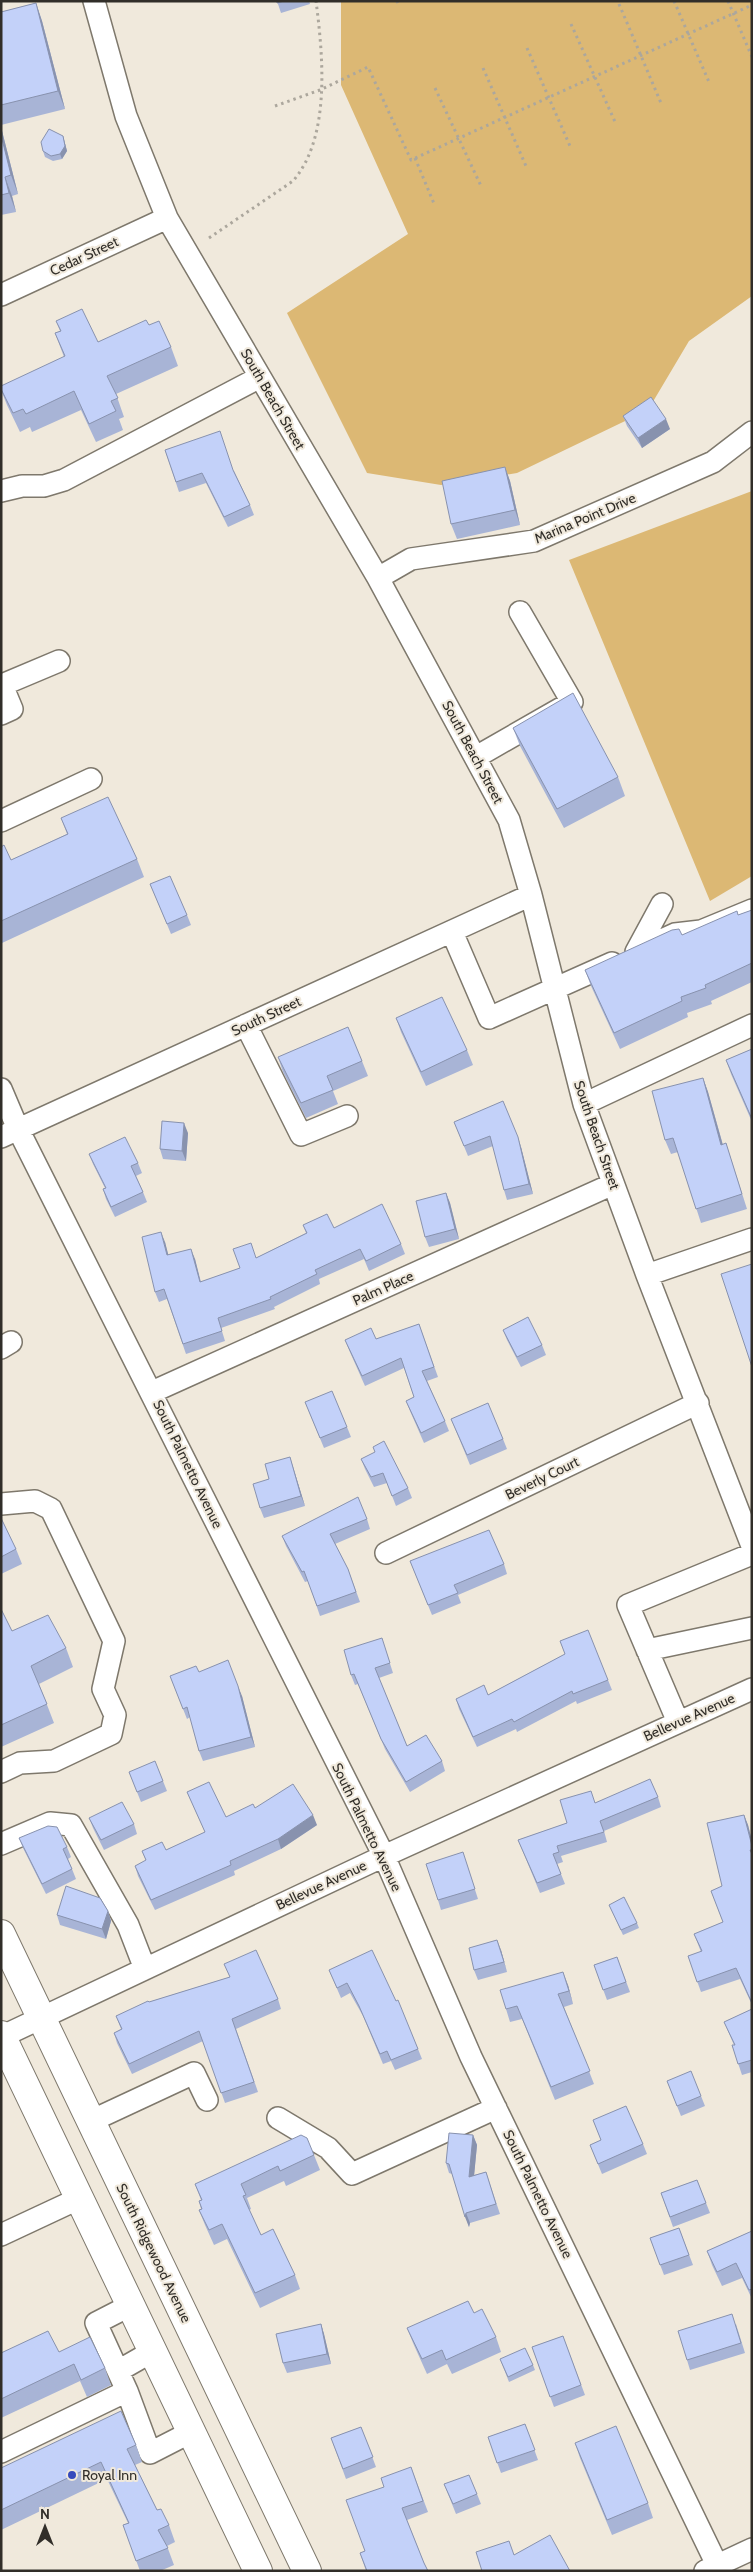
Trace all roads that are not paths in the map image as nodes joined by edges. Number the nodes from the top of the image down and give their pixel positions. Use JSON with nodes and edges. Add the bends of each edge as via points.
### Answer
{"nodes":[{"id":1,"x":94,"y":1,"type":"edge"},
{"id":2,"x":167,"y":218,"type":"junction"},
{"id":3,"x":1,"y":295,"type":"edge"},
{"id":4,"x":260,"y":377,"type":"junction"},
{"id":5,"x":752,"y":432,"type":"edge"},
{"id":6,"x":2,"y":489,"type":"edge"},
{"id":7,"x":378,"y":578,"type":"junction"},
{"id":8,"x":520,"y":612,"type":"dead end"},
{"id":9,"x":59,"y":661,"type":"dead end"},
{"id":10,"x":1,"y":714,"type":"edge"},
{"id":11,"x":476,"y":757,"type":"junction"},
{"id":12,"x":91,"y":779,"type":"dead end"},
{"id":13,"x":1,"y":821,"type":"edge"},
{"id":14,"x":531,"y":896,"type":"junction"},
{"id":15,"x":662,"y":904,"type":"dead end"},
{"id":16,"x":752,"y":910,"type":"edge"},
{"id":17,"x":452,"y":932,"type":"junction"},
{"id":18,"x":636,"y":952,"type":"junction"},
{"id":19,"x":555,"y":988,"type":"junction"},
{"id":20,"x":246,"y":1025,"type":"junction"},
{"id":21,"x":752,"y":1025,"type":"edge"},
{"id":22,"x":1,"y":1089,"type":"edge"},
{"id":23,"x":584,"y":1104,"type":"junction"},
{"id":24,"x":347,"y":1116,"type":"dead end"},
{"id":25,"x":10,"y":1133,"type":"edge"},
{"id":26,"x":613,"y":1184,"type":"junction"},
{"id":27,"x":752,"y":1239,"type":"edge"},
{"id":28,"x":647,"y":1275,"type":"junction"},
{"id":29,"x":152,"y":1392,"type":"junction"},
{"id":30,"x":698,"y":1403,"type":"junction"},
{"id":31,"x":1,"y":1504,"type":"edge"},
{"id":32,"x":752,"y":1546,"type":"edge"},
{"id":33,"x":386,"y":1553,"type":"dead end"},
{"id":34,"x":752,"y":1554,"type":"edge"},
{"id":35,"x":752,"y":1628,"type":"edge"},
{"id":36,"x":647,"y":1650,"type":"junction"},
{"id":37,"x":752,"y":1688,"type":"edge"},
{"id":38,"x":678,"y":1722,"type":"junction"},
{"id":39,"x":1,"y":1772,"type":"edge"},
{"id":40,"x":1,"y":1844,"type":"edge"},
{"id":41,"x":384,"y":1856,"type":"junction"},
{"id":42,"x":1,"y":1934,"type":"edge"},
{"id":43,"x":144,"y":1969,"type":"junction"},
{"id":44,"x":41,"y":2017,"type":"junction"},
{"id":45,"x":2,"y":2036,"type":"edge"},
{"id":46,"x":207,"y":2100,"type":"dead end"},
{"id":47,"x":496,"y":2108,"type":"junction"},
{"id":48,"x":278,"y":2118,"type":"dead end"},
{"id":49,"x":90,"y":2121,"type":"junction"},
{"id":50,"x":80,"y":2198,"type":"junction"},
{"id":51,"x":1,"y":2235,"type":"edge"},
{"id":52,"x":131,"y":2305,"type":"junction"},
{"id":53,"x":153,"y":2351,"type":"junction"},
{"id":54,"x":118,"y":2371,"type":"junction"},
{"id":55,"x":127,"y":2391,"type":"junction"},
{"id":56,"x":191,"y":2432,"type":"junction"},
{"id":57,"x":1,"y":2452,"type":"edge"},
{"id":58,"x":752,"y":2549,"type":"edge"},
{"id":59,"x":714,"y":2569,"type":"edge"},
{"id":60,"x":258,"y":2571,"type":"edge"},
{"id":61,"x":307,"y":2571,"type":"edge"}],
"edges":[{"from":1,"to":2,"type":"street","name":"South Beach Street","via":[[126,116]]},
{"from":2,"to":3,"type":"street","name":"Cedar Street"},
{"from":2,"to":4,"type":"street","name":"South Beach Street"},
{"from":4,"to":6,"type":"street","via":[[64,480],[44,486]]},
{"from":4,"to":7,"type":"street","name":"South Beach Street"},
{"from":5,"to":7,"type":"street","name":"Marina Point Drive","via":[[713,462],[534,541],[411,559]]},
{"from":7,"to":11,"type":"street","name":"South Beach Street"},
{"from":8,"to":11,"type":"street","via":[[572,702]]},
{"from":9,"to":10,"type":"street","via":[[2,685],[12,709]]},
{"from":11,"to":14,"type":"street","name":"South Beach Street","via":[[510,820]]},
{"from":12,"to":13,"type":"street"},
{"from":14,"to":17,"type":"street","name":"South Street"},
{"from":14,"to":19,"type":"street","name":"South Beach Street"},
{"from":15,"to":18,"type":"street"},
{"from":16,"to":18,"type":"street","via":[[701,931],[675,934]]},
{"from":17,"to":19,"type":"street","via":[[489,1018]]},
{"from":17,"to":20,"type":"street","name":"South Street"},
{"from":18,"to":19,"type":"street"},
{"from":19,"to":23,"type":"street","name":"South Beach Street"},
{"from":20,"to":24,"type":"street","via":[[301,1135]]},
{"from":20,"to":25,"type":"street","name":"South Street"},
{"from":21,"to":23,"type":"street"},
{"from":22,"to":25,"type":"street","name":"South Palmetto Avenue"},
{"from":23,"to":26,"type":"street","name":"South Beach Street"},
{"from":25,"to":29,"type":"street","name":"South Palmetto Avenue"},
{"from":26,"to":28,"type":"street","name":"South Beach Street"},
{"from":26,"to":29,"type":"street","name":"Palm Place"},
{"from":27,"to":28,"type":"street"},
{"from":28,"to":30,"type":"street","name":"South Beach Street"},
{"from":29,"to":41,"type":"street","name":"South Palmetto Avenue"},
{"from":30,"to":32,"type":"street","name":"South Beach Street"},
{"from":30,"to":33,"type":"street","name":"Beverly Court"},
{"from":31,"to":39,"type":"street","via":[[35,1501],[51,1509],[114,1641],[103,1689],[115,1714],[111,1734],[54,1761],[20,1763]]},
{"from":34,"to":36,"type":"street","via":[[628,1605]]},
{"from":35,"to":36,"type":"street"},
{"from":36,"to":38,"type":"street"},
{"from":37,"to":38,"type":"street","name":"Bellevue Avenue"},
{"from":38,"to":41,"type":"street","name":"Bellevue Avenue"},
{"from":40,"to":43,"type":"street","via":[[50,1823],[71,1825],[128,1925]]},
{"from":41,"to":43,"type":"street","name":"Bellevue Avenue"},
{"from":41,"to":47,"type":"street","name":"South Palmetto Avenue"},
{"from":42,"to":44,"type":"main road","name":"South Ridgewood Avenue"},
{"from":43,"to":44,"type":"street","name":"Bellevue Avenue"},
{"from":44,"to":45,"type":"street","name":"Bellevue Avenue"},
{"from":44,"to":49,"type":"main road","name":"South Ridgewood Avenue"},
{"from":45,"to":50,"type":"main road"},
{"from":46,"to":49,"type":"street","via":[[194,2073]]},
{"from":47,"to":48,"type":"street","via":[[352,2174],[328,2148]]},
{"from":47,"to":59,"type":"street","name":"South Palmetto Avenue"},
{"from":49,"to":61,"type":"main road","name":"South Ridgewood Avenue"},
{"from":50,"to":51,"type":"street"},
{"from":50,"to":52,"type":"main road"},
{"from":52,"to":53,"type":"main road"},
{"from":52,"to":54,"type":"street","via":[[96,2323]]},
{"from":53,"to":54,"type":"street"},
{"from":53,"to":56,"type":"main road"},
{"from":54,"to":55,"type":"street"},
{"from":55,"to":56,"type":"street","via":[[150,2453]]},
{"from":55,"to":57,"type":"street"},
{"from":56,"to":60,"type":"main road"},
{"from":58,"to":59,"type":"street"}]}
